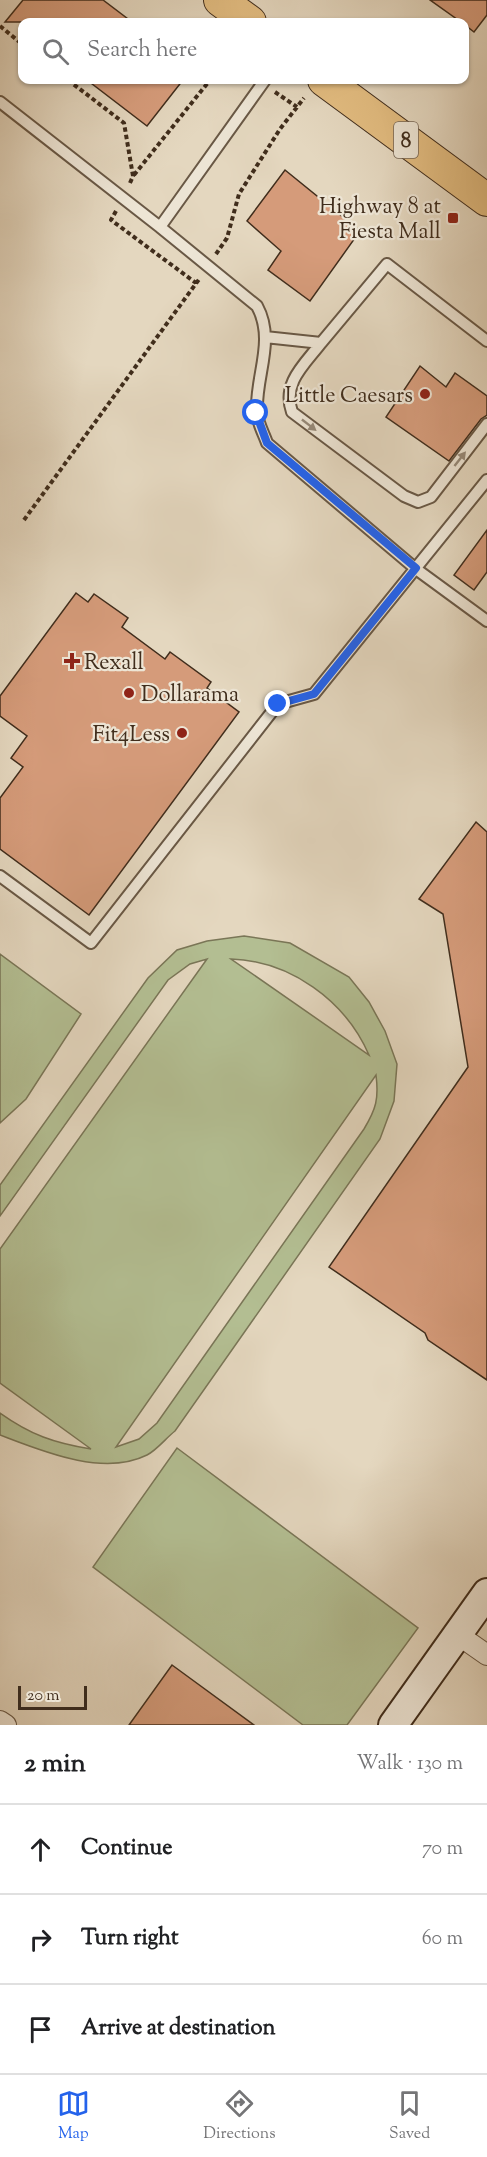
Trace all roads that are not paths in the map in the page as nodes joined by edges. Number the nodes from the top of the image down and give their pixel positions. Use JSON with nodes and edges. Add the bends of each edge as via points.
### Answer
{"nodes":[{"id":1,"x":220,"y":0,"type":"edge"},
{"id":2,"x":245,"y":18,"type":"edge"},
{"id":3,"x":262,"y":84,"type":"edge"},
{"id":4,"x":318,"y":84,"type":"edge"},
{"id":5,"x":0,"y":102,"type":"edge"},
{"id":6,"x":487,"y":200,"type":"edge"},
{"id":7,"x":160,"y":227,"type":"junction"},
{"id":8,"x":265,"y":337,"type":"junction"},
{"id":9,"x":487,"y":340,"type":"edge"},
{"id":10,"x":321,"y":343,"type":"junction"},
{"id":11,"x":487,"y":424,"type":"edge"},
{"id":12,"x":487,"y":480,"type":"edge"},
{"id":13,"x":416,"y":568,"type":"junction"},
{"id":14,"x":487,"y":621,"type":"edge"},
{"id":15,"x":0,"y":876,"type":"edge"},
{"id":16,"x":487,"y":1593,"type":"edge"},
{"id":17,"x":457,"y":1634,"type":"junction"},
{"id":18,"x":487,"y":1654,"type":"edge"},
{"id":19,"x":0,"y":1720,"type":"edge"},
{"id":20,"x":6,"y":1725,"type":"edge"},
{"id":21,"x":393,"y":1725,"type":"edge"}],
"edges":[{"from":1,"to":2,"type":"main road"},
{"from":3,"to":7,"type":"lane"},
{"from":4,"to":6,"type":"main road","number":"8"},
{"from":5,"to":7,"type":"lane"},
{"from":7,"to":8,"type":"lane","via":[[257,306],[264,319]]},
{"from":8,"to":10,"type":"lane"},
{"from":8,"to":13,"type":"lane","via":[[256,413],[267,443]]},
{"from":9,"to":10,"type":"lane","via":[[387,264]]},
{"from":10,"to":11,"type":"lane","one_way":true,"via":[[290,386],[288,400],[292,412],[404,496],[417,502],[431,497]]},
{"from":12,"to":13,"type":"lane"},
{"from":13,"to":14,"type":"lane"},
{"from":13,"to":15,"type":"lane","via":[[314,694],[278,704],[91,942]]},
{"from":16,"to":17,"type":"main road"},
{"from":17,"to":18,"type":"street"},
{"from":17,"to":21,"type":"main road"},
{"from":19,"to":20,"type":"street"}]}
